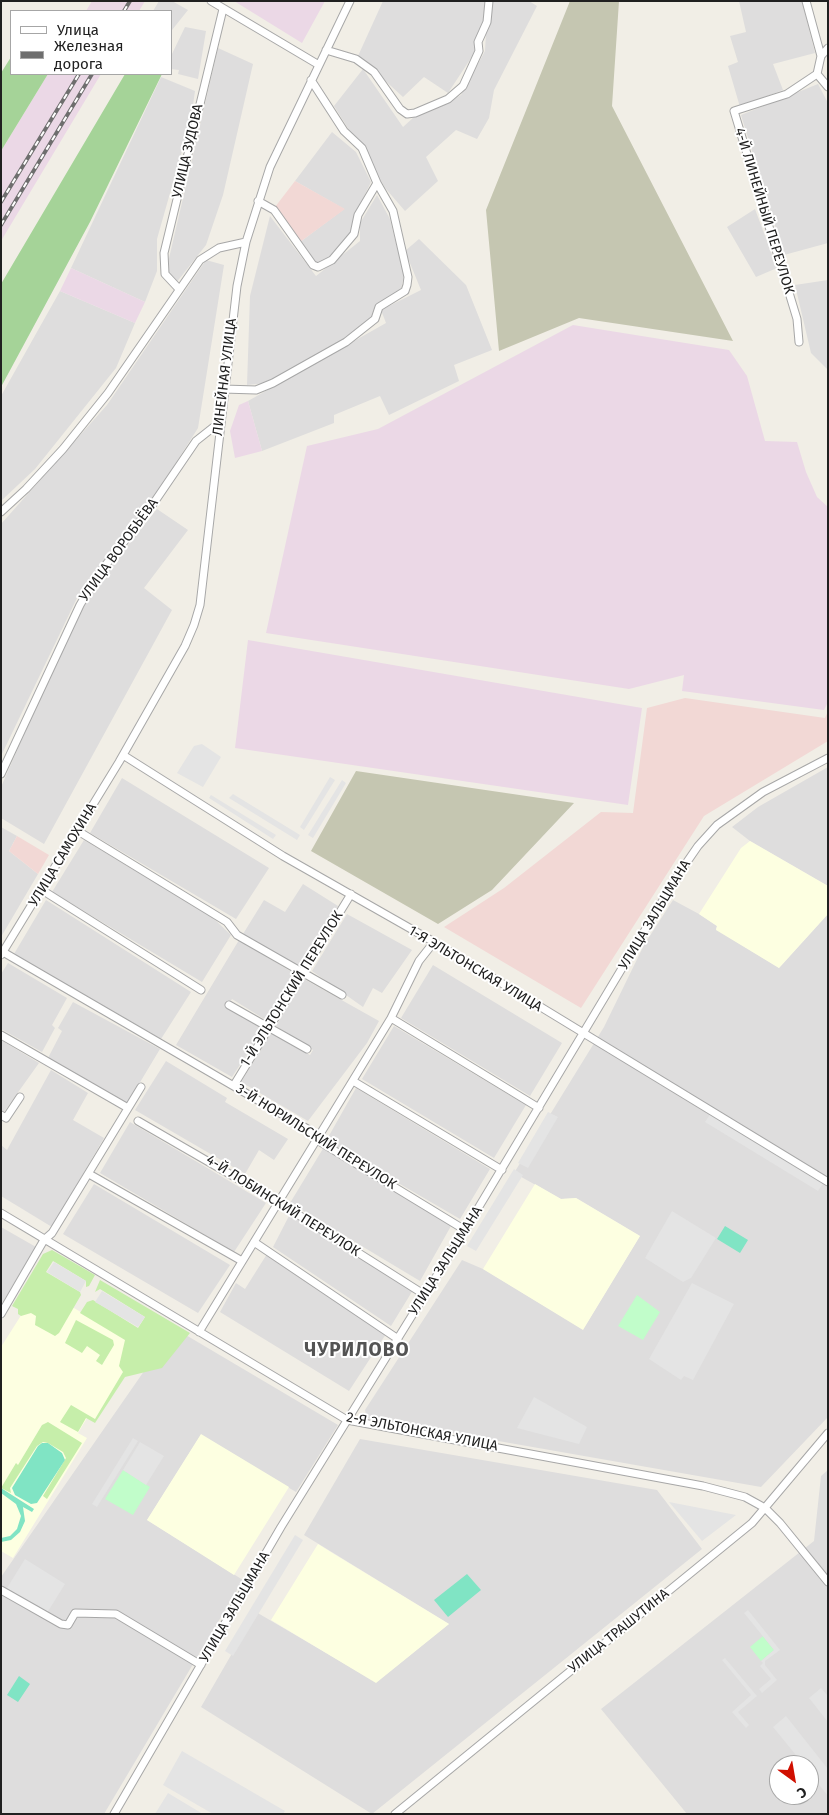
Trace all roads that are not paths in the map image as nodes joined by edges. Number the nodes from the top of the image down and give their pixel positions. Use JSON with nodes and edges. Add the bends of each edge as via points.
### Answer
{"nodes":[{"id":1,"x":211,"y":1,"type":"edge"},
{"id":2,"x":350,"y":1,"type":"edge"},
{"id":3,"x":489,"y":1,"type":"edge"},
{"id":4,"x":806,"y":1,"type":"edge"},
{"id":5,"x":223,"y":9,"type":"junction"},
{"id":6,"x":828,"y":48,"type":"edge"},
{"id":7,"x":326,"y":50,"type":"junction"},
{"id":8,"x":821,"y":56,"type":"junction"},
{"id":9,"x":319,"y":65,"type":"junction"},
{"id":10,"x":817,"y":74,"type":"junction"},
{"id":11,"x":312,"y":80,"type":"junction"},
{"id":12,"x":828,"y":87,"type":"edge"},
{"id":13,"x":377,"y":183,"type":"junction"},
{"id":14,"x":258,"y":201,"type":"junction"},
{"id":15,"x":246,"y":242,"type":"junction"},
{"id":16,"x":179,"y":289,"type":"junction"},
{"id":17,"x":799,"y":342,"type":"dead end"},
{"id":18,"x":223,"y":389,"type":"junction"},
{"id":19,"x":220,"y":422,"type":"junction"},
{"id":20,"x":1,"y":512,"type":"edge"},
{"id":21,"x":123,"y":755,"type":"junction"},
{"id":22,"x":828,"y":758,"type":"edge"},
{"id":23,"x":1,"y":774,"type":"edge"},
{"id":24,"x":78,"y":831,"type":"junction"},
{"id":25,"x":42,"y":890,"type":"junction"},
{"id":26,"x":351,"y":894,"type":"junction"},
{"id":27,"x":434,"y":942,"type":"junction"},
{"id":28,"x":2,"y":954,"type":"edge"},
{"id":29,"x":301,"y":973,"type":"junction"},
{"id":30,"x":201,"y":990,"type":"dead end"},
{"id":31,"x":342,"y":995,"type":"dead end"},
{"id":32,"x":229,"y":1005,"type":"dead end"},
{"id":33,"x":391,"y":1018,"type":"junction"},
{"id":34,"x":268,"y":1027,"type":"junction"},
{"id":35,"x":1,"y":1035,"type":"edge"},
{"id":36,"x":584,"y":1035,"type":"junction"},
{"id":37,"x":307,"y":1049,"type":"dead end"},
{"id":38,"x":353,"y":1081,"type":"junction"},
{"id":39,"x":234,"y":1085,"type":"junction"},
{"id":40,"x":141,"y":1087,"type":"dead end"},
{"id":41,"x":20,"y":1097,"type":"dead end"},
{"id":42,"x":128,"y":1108,"type":"junction"},
{"id":43,"x":539,"y":1108,"type":"junction"},
{"id":44,"x":1,"y":1115,"type":"edge"},
{"id":45,"x":138,"y":1121,"type":"dead end"},
{"id":46,"x":317,"y":1140,"type":"junction"},
{"id":47,"x":502,"y":1170,"type":"junction"},
{"id":48,"x":89,"y":1174,"type":"junction"},
{"id":49,"x":828,"y":1182,"type":"edge"},
{"id":50,"x":278,"y":1202,"type":"junction"},
{"id":51,"x":1,"y":1213,"type":"edge"},
{"id":52,"x":465,"y":1230,"type":"junction"},
{"id":53,"x":44,"y":1240,"type":"junction"},
{"id":54,"x":254,"y":1242,"type":"junction"},
{"id":55,"x":242,"y":1261,"type":"junction"},
{"id":56,"x":425,"y":1295,"type":"junction"},
{"id":57,"x":2,"y":1310,"type":"edge"},
{"id":58,"x":199,"y":1332,"type":"junction"},
{"id":59,"x":398,"y":1339,"type":"junction"},
{"id":60,"x":347,"y":1420,"type":"junction"},
{"id":61,"x":828,"y":1433,"type":"edge"},
{"id":62,"x":765,"y":1508,"type":"junction"},
{"id":63,"x":828,"y":1582,"type":"edge"},
{"id":64,"x":1,"y":1590,"type":"edge"},
{"id":65,"x":201,"y":1666,"type":"junction"},
{"id":66,"x":114,"y":1814,"type":"edge"},
{"id":67,"x":394,"y":1814,"type":"edge"}],
"edges":[{"from":1,"to":5,"type":"street"},
{"from":2,"to":7,"type":"street","name":"ЛИНЕЙНАЯ УЛИЦА"},
{"from":3,"to":7,"type":"street","via":[[486,22],[478,42],[479,52],[463,86],[448,99],[415,113],[408,114],[400,109],[374,72],[356,59]]},
{"from":4,"to":8,"type":"street"},
{"from":5,"to":9,"type":"street"},
{"from":5,"to":16,"type":"street","name":"УЛИЦА ЗУДОВА","via":[[164,253],[164,274]]},
{"from":6,"to":8,"type":"street"},
{"from":7,"to":9,"type":"street","name":"ЛИНЕЙНАЯ УЛИЦА"},
{"from":8,"to":10,"type":"street"},
{"from":9,"to":11,"type":"street","name":"ЛИНЕЙНАЯ УЛИЦА"},
{"from":10,"to":12,"type":"street"},
{"from":10,"to":17,"type":"street","name":"4-Й ЛИНЕЙНЫЙ ПЕРЕУЛОК","via":[[787,94],[734,111],[797,319]]},
{"from":11,"to":13,"type":"street","via":[[344,131],[362,148]]},
{"from":11,"to":14,"type":"street","name":"ЛИНЕЙНАЯ УЛИЦА","via":[[274,159]]},
{"from":13,"to":14,"type":"street","via":[[358,215],[354,234],[332,260],[318,267],[274,210]]},
{"from":13,"to":18,"type":"street","via":[[393,211],[408,277],[405,291],[379,307],[375,319],[346,342],[274,383],[256,390]]},
{"from":14,"to":15,"type":"street","name":"ЛИНЕЙНАЯ УЛИЦА"},
{"from":15,"to":16,"type":"street","via":[[219,248],[200,260]]},
{"from":15,"to":18,"type":"street","name":"ЛИНЕЙНАЯ УЛИЦА"},
{"from":16,"to":20,"type":"street","via":[[108,393],[56,455]]},
{"from":18,"to":19,"type":"street","name":"ЛИНЕЙНАЯ УЛИЦА"},
{"from":19,"to":21,"type":"street","name":"ЛИНЕЙНАЯ УЛИЦА","via":[[200,606],[185,646]]},
{"from":19,"to":23,"type":"street","name":"УЛИЦА ВОРОБЬЁВА","via":[[196,442],[93,584],[64,635]]},
{"from":21,"to":24,"type":"street","name":"УЛИЦА САМОХИНА"},
{"from":21,"to":26,"type":"street","name":"1-Я ЭЛЬТОНСКАЯ УЛИЦА","via":[[283,856]]},
{"from":22,"to":36,"type":"street","name":"УЛИЦА ЗАЛЬЦМАНА","via":[[764,792],[717,825],[698,846]]},
{"from":24,"to":25,"type":"street","name":"УЛИЦА САМОХИНА"},
{"from":24,"to":29,"type":"street","via":[[227,922],[237,935]]},
{"from":25,"to":28,"type":"street","name":"УЛИЦА САМОХИНА"},
{"from":25,"to":30,"type":"street"},
{"from":26,"to":27,"type":"street","name":"1-Я ЭЛЬТОНСКАЯ УЛИЦА"},
{"from":26,"to":29,"type":"street","name":"1-Й ЭЛЬТОНСКИЙ ПЕРЕУЛОК"},
{"from":27,"to":33,"type":"street","via":[[419,961]]},
{"from":27,"to":36,"type":"street","name":"1-Я ЭЛЬТОНСКАЯ УЛИЦА"},
{"from":28,"to":39,"type":"street","name":"3-Й НОРИЛЬСКИЙ ПЕРЕУЛОК"},
{"from":29,"to":31,"type":"street"},
{"from":29,"to":34,"type":"street","name":"1-Й ЭЛЬТОНСКИЙ ПЕРЕУЛОК"},
{"from":32,"to":34,"type":"street"},
{"from":33,"to":38,"type":"street"},
{"from":33,"to":43,"type":"street"},
{"from":34,"to":37,"type":"street"},
{"from":34,"to":39,"type":"street","name":"1-Й ЭЛЬТОНСКИЙ ПЕРЕУЛОК"},
{"from":35,"to":42,"type":"street"},
{"from":36,"to":43,"type":"street","name":"УЛИЦА ЗАЛЬЦМАНА"},
{"from":36,"to":49,"type":"street","name":"1-Я ЭЛЬТОНСКАЯ УЛИЦА"},
{"from":38,"to":46,"type":"street"},
{"from":38,"to":47,"type":"street"},
{"from":39,"to":46,"type":"street","name":"3-Й НОРИЛЬСКИЙ ПЕРЕУЛОК","via":[[311,1131]]},
{"from":40,"to":42,"type":"street"},
{"from":41,"to":44,"type":"street","via":[[6,1118]]},
{"from":42,"to":48,"type":"street"},
{"from":43,"to":47,"type":"street","name":"УЛИЦА ЗАЛЬЦМАНА"},
{"from":45,"to":50,"type":"street","name":"4-Й ЛОБИНСКИЙ ПЕРЕУЛОК"},
{"from":46,"to":50,"type":"street"},
{"from":46,"to":52,"type":"street","name":"3-Й НОРИЛЬСКИЙ ПЕРЕУЛОК"},
{"from":47,"to":52,"type":"street","name":"УЛИЦА ЗАЛЬЦМАНА"},
{"from":48,"to":53,"type":"street","via":[[52,1233]]},
{"from":48,"to":55,"type":"street"},
{"from":50,"to":54,"type":"street"},
{"from":50,"to":56,"type":"street","name":"4-Й ЛОБИНСКИЙ ПЕРЕУЛОК"},
{"from":51,"to":53,"type":"street","name":"2-Я ЭЛЬТОНСКАЯ УЛИЦА"},
{"from":52,"to":56,"type":"street","name":"УЛИЦА ЗАЛЬЦМАНА"},
{"from":53,"to":57,"type":"street"},
{"from":53,"to":58,"type":"street","name":"2-Я ЭЛЬТОНСКАЯ УЛИЦА"},
{"from":54,"to":55,"type":"street"},
{"from":54,"to":59,"type":"street"},
{"from":55,"to":58,"type":"street"},
{"from":56,"to":59,"type":"street","name":"УЛИЦА ЗАЛЬЦМАНА"},
{"from":58,"to":60,"type":"street","name":"2-Я ЭЛЬТОНСКАЯ УЛИЦА"},
{"from":59,"to":60,"type":"street","name":"УЛИЦА ЗАЛЬЦМАНА"},
{"from":60,"to":62,"type":"street","name":"2-Я ЭЛЬТОНСКАЯ УЛИЦА","via":[[703,1486],[745,1497]]},
{"from":60,"to":65,"type":"street","name":"УЛИЦА ЗАЛЬЦМАНА","via":[[272,1541]]},
{"from":61,"to":62,"type":"street","name":"УЛИЦА ТРАШУТИНА"},
{"from":62,"to":63,"type":"street","name":"2-Я ЭЛЬТОНСКАЯ УЛИЦА"},
{"from":62,"to":67,"type":"street","name":"УЛИЦА ТРАШУТИНА","via":[[752,1524]]},
{"from":64,"to":65,"type":"street","via":[[62,1624],[68,1625],[75,1613],[116,1614]]},
{"from":65,"to":66,"type":"street","name":"УЛИЦА ЗАЛЬЦМАНА"}]}
